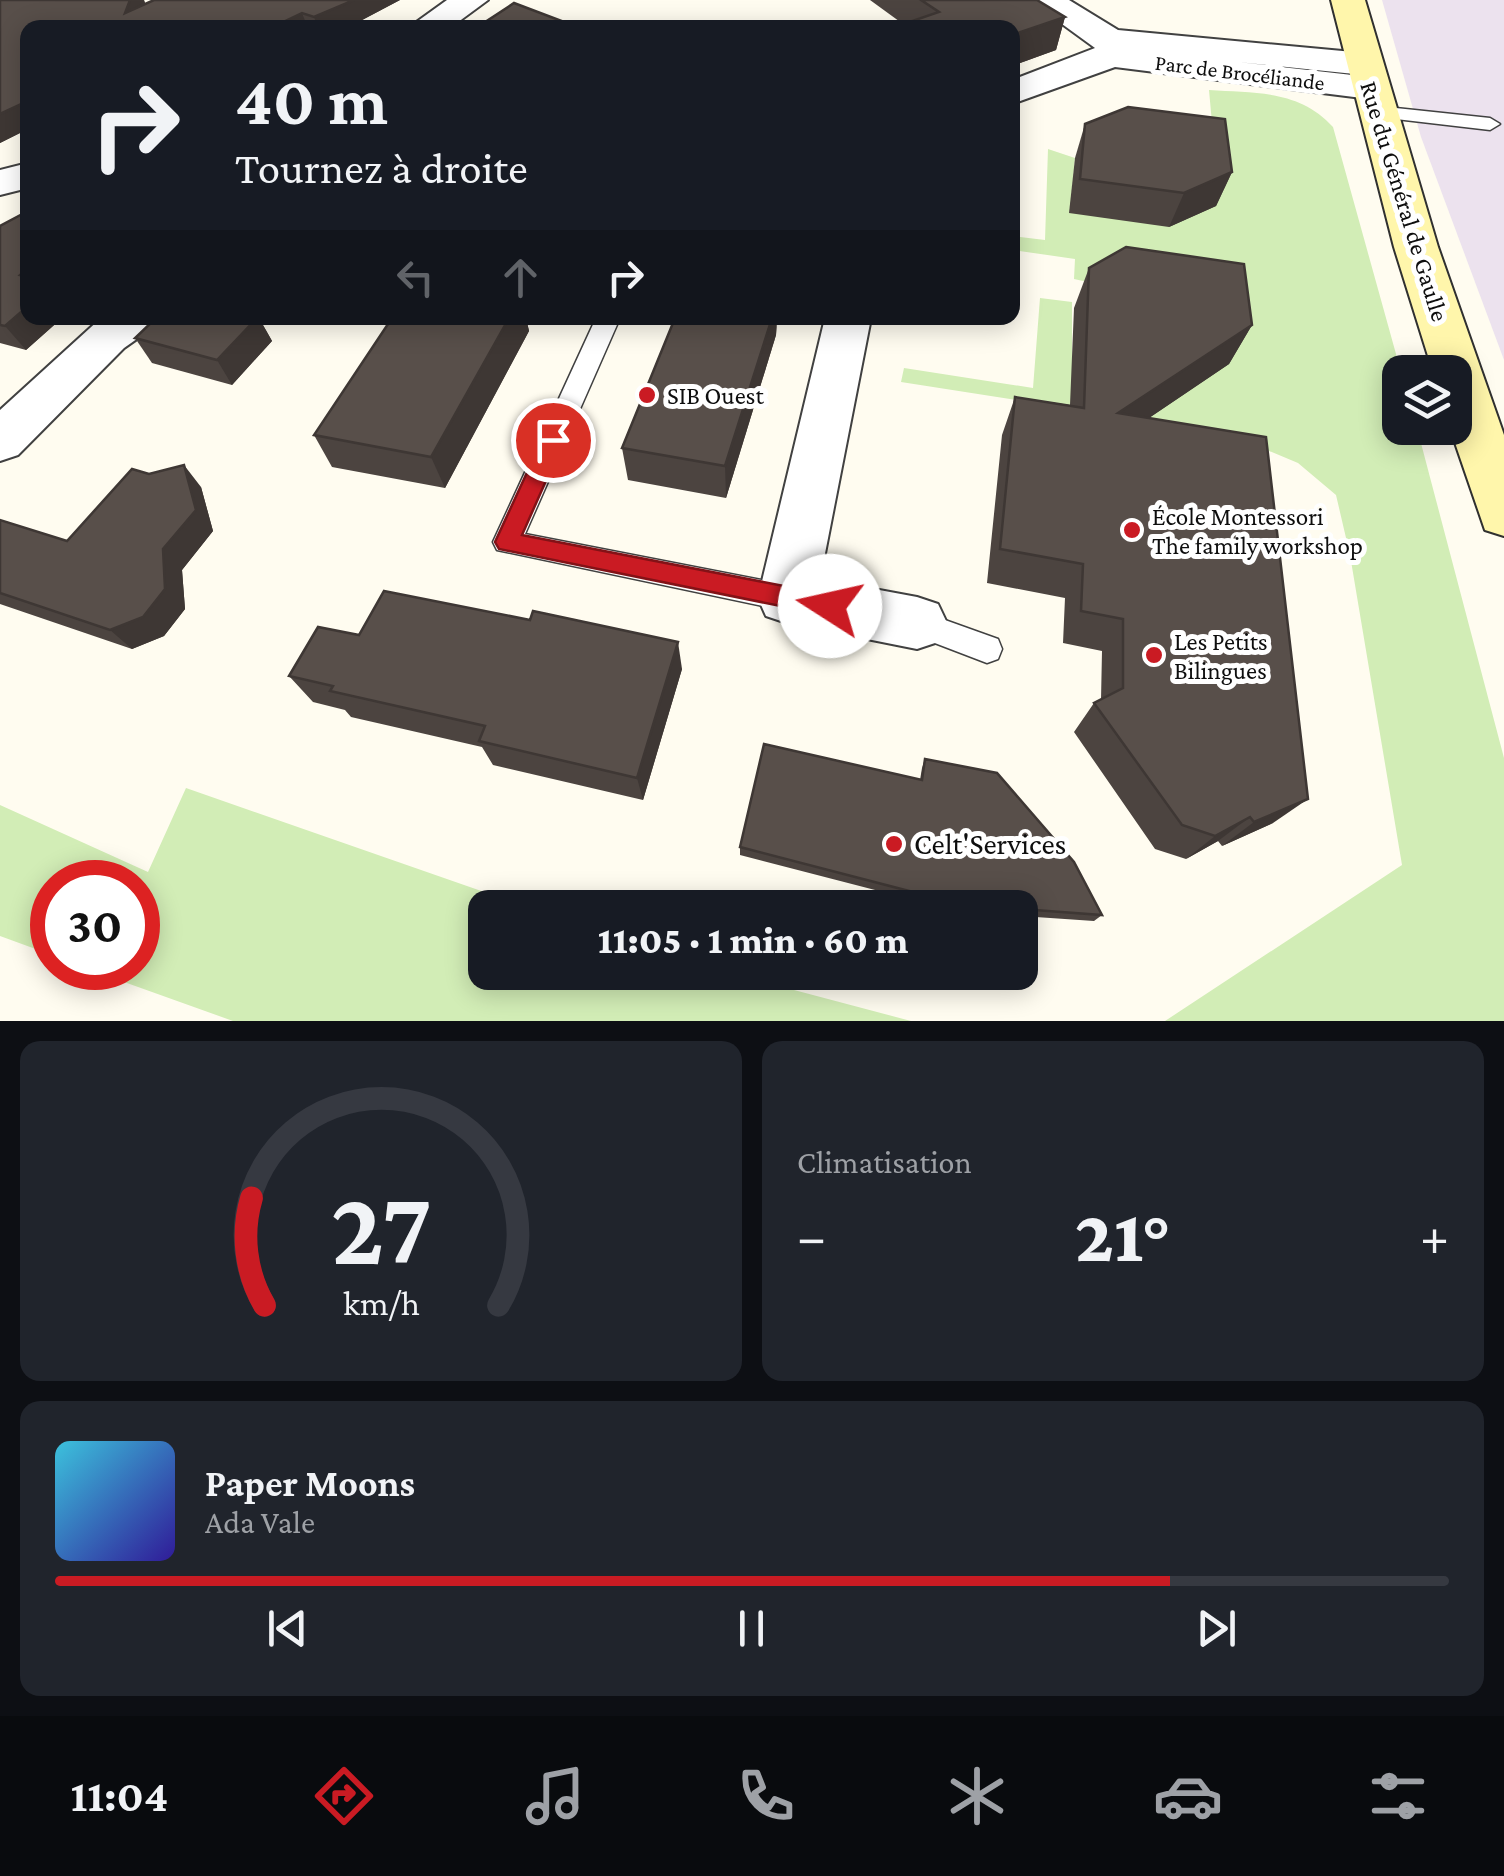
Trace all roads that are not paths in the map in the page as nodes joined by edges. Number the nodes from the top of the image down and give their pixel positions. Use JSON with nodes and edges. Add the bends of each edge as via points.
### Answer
{"nodes":[{"id":1,"x":471,"y":0,"type":"edge"},
{"id":2,"x":1046,"y":0,"type":"edge"},
{"id":3,"x":1348,"y":0,"type":"edge"},
{"id":4,"x":439,"y":20,"type":"edge"},
{"id":5,"x":1113,"y":48,"type":"junction"},
{"id":6,"x":1371,"y":88,"type":"junction"},
{"id":7,"x":1020,"y":90,"type":"edge"},
{"id":8,"x":1490,"y":124,"type":"dead end"},
{"id":9,"x":124,"y":325,"type":"edge"},
{"id":10,"x":605,"y":325,"type":"edge"},
{"id":11,"x":846,"y":325,"type":"edge"},
{"id":12,"x":0,"y":441,"type":"edge"},
{"id":13,"x":1504,"y":514,"type":"edge"},
{"id":14,"x":787,"y":598,"type":"junction"},
{"id":15,"x":917,"y":623,"type":"joint"},
{"id":16,"x":987,"y":649,"type":"dead end"}],
"edges":[{"from":1,"to":4,"type":"street"},
{"from":2,"to":5,"type":"street","name":"Parc de Brocéliande"},
{"from":3,"to":6,"type":"main road","name":"Rue du Général de Gaulle"},
{"from":5,"to":6,"type":"street","name":"Parc de Brocéliande","via":[[1124,58]]},
{"from":5,"to":7,"type":"street","via":[[1107,58]]},
{"from":6,"to":8,"type":"lane"},
{"from":6,"to":13,"type":"main road","name":"Rue du Général de Gaulle"},
{"from":9,"to":12,"type":"street"},
{"from":10,"to":14,"type":"lane","via":[[507,542]]},
{"from":11,"to":14,"type":"street"},
{"from":14,"to":15,"type":"street"},
{"from":15,"to":16,"type":"lane"}]}
